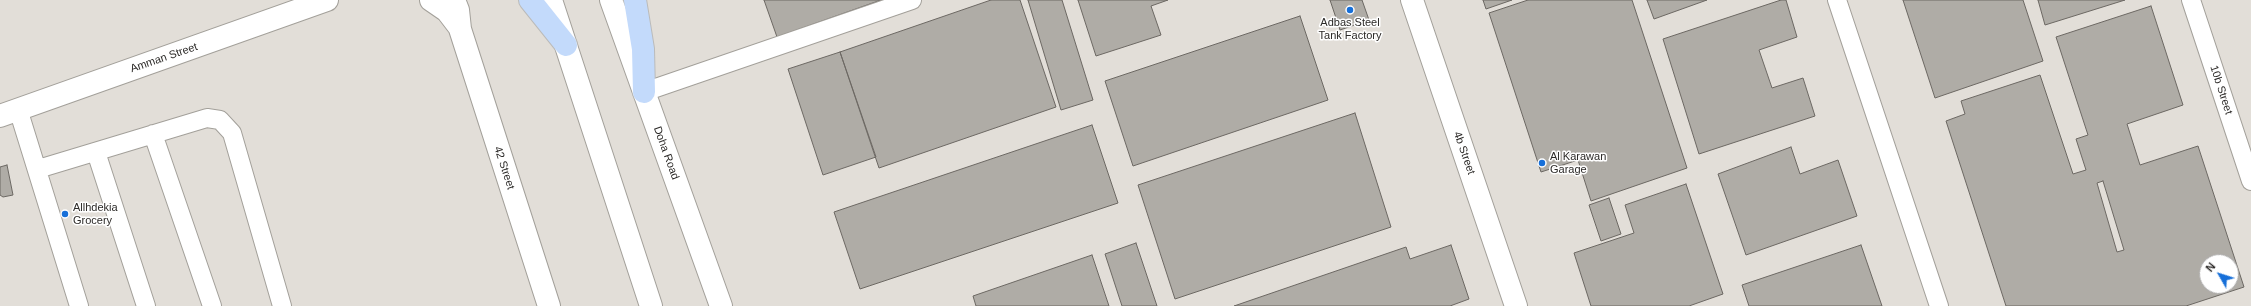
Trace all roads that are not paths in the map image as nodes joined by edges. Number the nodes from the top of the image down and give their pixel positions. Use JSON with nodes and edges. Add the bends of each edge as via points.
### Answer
{"nodes":[{"id":1,"x":327,"y":0,"type":"edge"},
{"id":2,"x":431,"y":0,"type":"edge"},
{"id":3,"x":454,"y":0,"type":"edge"},
{"id":4,"x":530,"y":0,"type":"edge"},
{"id":5,"x":551,"y":0,"type":"edge"},
{"id":6,"x":611,"y":0,"type":"edge"},
{"id":7,"x":635,"y":0,"type":"edge"},
{"id":8,"x":912,"y":0,"type":"edge"},
{"id":9,"x":1412,"y":0,"type":"edge"},
{"id":10,"x":1837,"y":0,"type":"edge"},
{"id":11,"x":2191,"y":0,"type":"edge"},
{"id":12,"x":460,"y":29,"type":"junction"},
{"id":13,"x":566,"y":45,"type":"junction"},
{"id":14,"x":644,"y":92,"type":"junction"},
{"id":15,"x":9,"y":112,"type":"edge"},
{"id":16,"x":153,"y":134,"type":"junction"},
{"id":17,"x":96,"y":152,"type":"junction"},
{"id":18,"x":38,"y":169,"type":"junction"},
{"id":19,"x":2251,"y":181,"type":"edge"},
{"id":20,"x":79,"y":306,"type":"edge"},
{"id":21,"x":146,"y":306,"type":"edge"},
{"id":22,"x":212,"y":306,"type":"edge"},
{"id":23,"x":282,"y":306,"type":"edge"},
{"id":24,"x":549,"y":306,"type":"edge"},
{"id":25,"x":650,"y":306,"type":"edge"},
{"id":26,"x":720,"y":306,"type":"edge"},
{"id":27,"x":1516,"y":306,"type":"edge"},
{"id":28,"x":1939,"y":306,"type":"edge"}],
"edges":[{"from":1,"to":15,"type":"street","name":"Amman Street"},
{"from":2,"to":12,"type":"street","name":"42 Street","via":[[447,11]]},
{"from":3,"to":12,"type":"street","name":"42 Street"},
{"from":4,"to":13,"type":"main road"},
{"from":5,"to":13,"type":"street"},
{"from":6,"to":14,"type":"street","name":"Doha Road"},
{"from":7,"to":14,"type":"main road","via":[[642,49]]},
{"from":8,"to":14,"type":"lane"},
{"from":9,"to":27,"type":"street","name":"4b Street"},
{"from":10,"to":28,"type":"lane"},
{"from":11,"to":19,"type":"lane","name":"10b Street"},
{"from":12,"to":24,"type":"street","name":"42 Street"},
{"from":13,"to":25,"type":"street"},
{"from":14,"to":26,"type":"street","name":"Doha Road"},
{"from":15,"to":18,"type":"lane"},
{"from":16,"to":17,"type":"lane"},
{"from":16,"to":22,"type":"lane"},
{"from":16,"to":23,"type":"lane","via":[[207,118],[220,120],[232,133]]},
{"from":17,"to":18,"type":"lane"},
{"from":17,"to":21,"type":"lane"},
{"from":18,"to":20,"type":"lane"}]}
